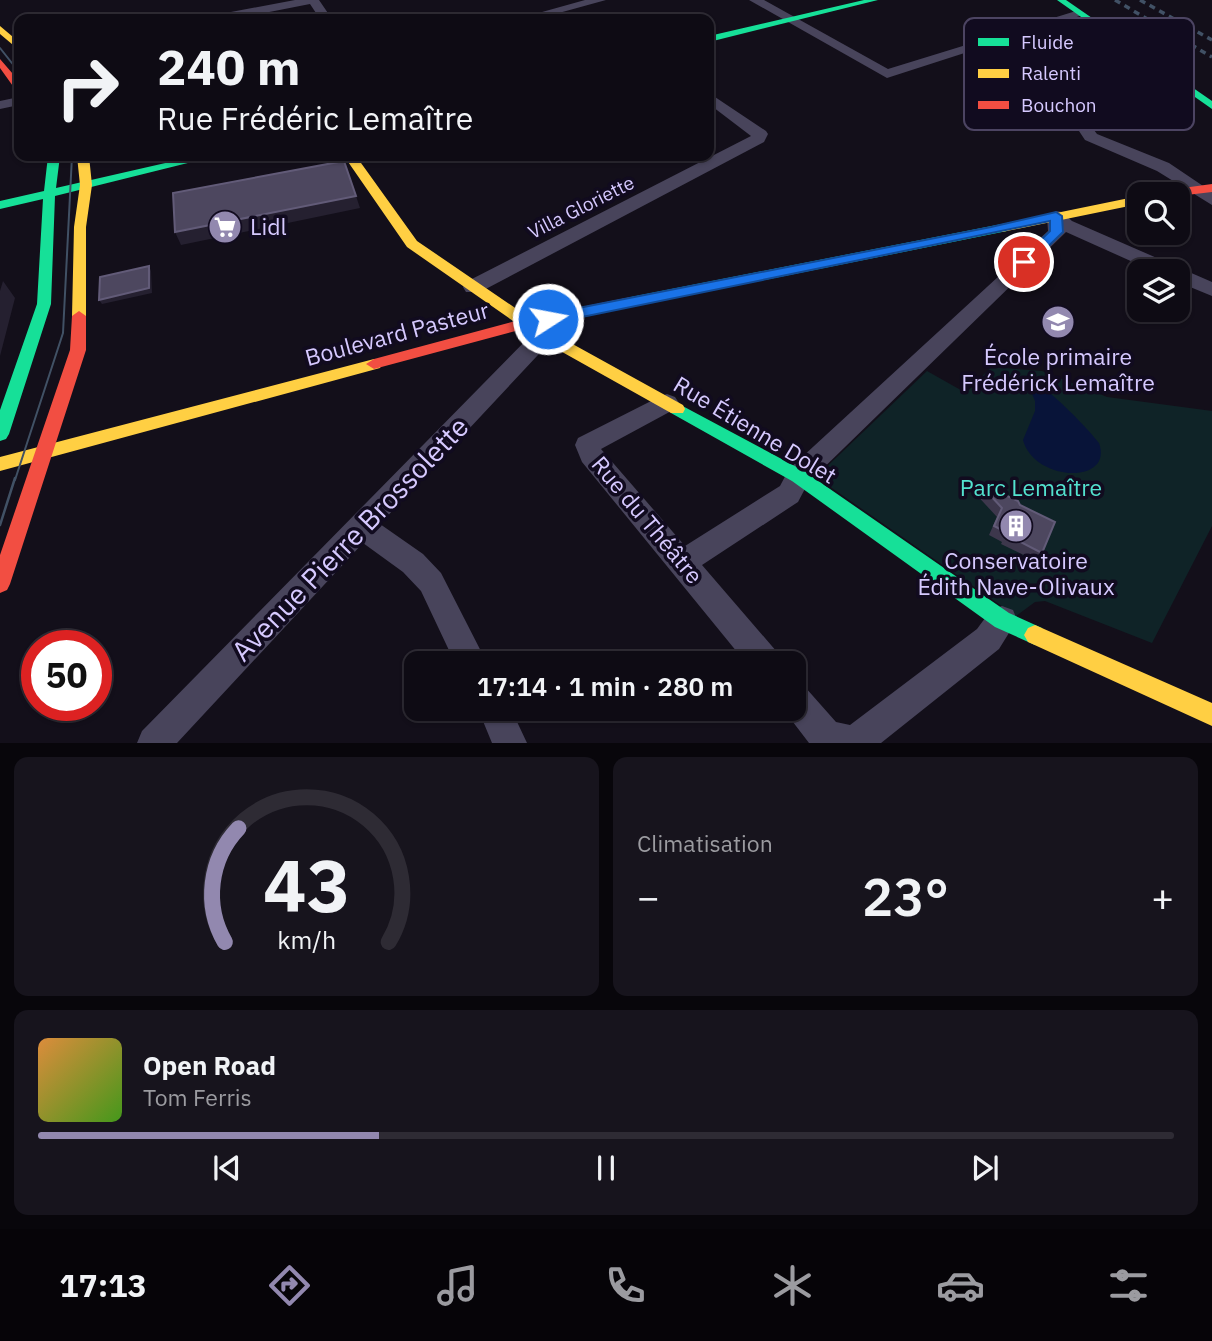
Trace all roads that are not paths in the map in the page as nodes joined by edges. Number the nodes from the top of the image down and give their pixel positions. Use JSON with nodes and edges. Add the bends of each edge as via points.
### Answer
{"nodes":[{"id":1,"x":313,"y":0,"type":"edge"},
{"id":2,"x":600,"y":0,"type":"edge"},
{"id":3,"x":755,"y":0,"type":"edge"},
{"id":4,"x":874,"y":0,"type":"edge"},
{"id":5,"x":1061,"y":0,"type":"edge"},
{"id":6,"x":241,"y":14,"type":"edge"},
{"id":7,"x":543,"y":14,"type":"edge"},
{"id":8,"x":1080,"y":14,"type":"junction"},
{"id":9,"x":1067,"y":18,"type":"edge"},
{"id":10,"x":1085,"y":18,"type":"edge"},
{"id":11,"x":789,"y":20,"type":"junction"},
{"id":12,"x":0,"y":29,"type":"edge"},
{"id":13,"x":714,"y":38,"type":"edge"},
{"id":14,"x":14,"y":42,"type":"edge"},
{"id":15,"x":964,"y":50,"type":"edge"},
{"id":16,"x":0,"y":62,"type":"edge"},
{"id":17,"x":14,"y":80,"type":"edge"},
{"id":18,"x":1194,"y":94,"type":"edge"},
{"id":19,"x":714,"y":101,"type":"edge"},
{"id":20,"x":1212,"y":106,"type":"edge"},
{"id":21,"x":1086,"y":130,"type":"edge"},
{"id":22,"x":53,"y":161,"type":"edge"},
{"id":23,"x":84,"y":161,"type":"edge"},
{"id":24,"x":189,"y":161,"type":"edge"},
{"id":25,"x":354,"y":161,"type":"edge"},
{"id":26,"x":86,"y":185,"type":"junction"},
{"id":27,"x":1203,"y":189,"type":"edge"},
{"id":28,"x":49,"y":194,"type":"junction"},
{"id":29,"x":1212,"y":200,"type":"edge"},
{"id":30,"x":1127,"y":202,"type":"edge"},
{"id":31,"x":0,"y":205,"type":"edge"},
{"id":32,"x":1056,"y":216,"type":"junction"},
{"id":33,"x":1142,"y":259,"type":"edge"},
{"id":34,"x":1190,"y":280,"type":"edge"},
{"id":35,"x":473,"y":287,"type":"junction"},
{"id":36,"x":1212,"y":290,"type":"edge"},
{"id":37,"x":535,"y":329,"type":"junction"},
{"id":38,"x":667,"y":403,"type":"junction"},
{"id":39,"x":0,"y":434,"type":"edge"},
{"id":40,"x":44,"y":452,"type":"junction"},
{"id":41,"x":0,"y":464,"type":"edge"},
{"id":42,"x":798,"y":476,"type":"junction"},
{"id":43,"x":363,"y":527,"type":"junction"},
{"id":44,"x":683,"y":562,"type":"junction"},
{"id":45,"x":0,"y":584,"type":"edge"},
{"id":46,"x":1002,"y":620,"type":"junction"},
{"id":47,"x":465,"y":651,"type":"edge"},
{"id":48,"x":756,"y":651,"type":"edge"},
{"id":49,"x":806,"y":713,"type":"edge"},
{"id":50,"x":1212,"y":715,"type":"edge"},
{"id":51,"x":500,"y":721,"type":"edge"},
{"id":52,"x":154,"y":743,"type":"edge"},
{"id":53,"x":510,"y":743,"type":"edge"}],
"edges":[{"from":1,"to":6,"type":"street"},
{"from":2,"to":7,"type":"street"},
{"from":3,"to":11,"type":"street"},
{"from":4,"to":11,"type":"main road"},
{"from":5,"to":8,"type":"main road"},
{"from":8,"to":9,"type":"street"},
{"from":8,"to":10,"type":"main road"},
{"from":11,"to":13,"type":"main road"},
{"from":11,"to":15,"type":"street","via":[[887,74]]},
{"from":12,"to":14,"type":"main road"},
{"from":16,"to":17,"type":"main road"},
{"from":18,"to":20,"type":"main road"},
{"from":19,"to":35,"type":"street","name":"Villa Gloriette","via":[[760,134],[758,139]]},
{"from":21,"to":27,"type":"street","via":[[1091,137]]},
{"from":22,"to":28,"type":"main road"},
{"from":23,"to":26,"type":"main road"},
{"from":24,"to":26,"type":"main road"},
{"from":25,"to":35,"type":"main road","name":"Rue Étienne Dolet","via":[[412,244]]},
{"from":26,"to":28,"type":"main road"},
{"from":26,"to":40,"type":"main road","via":[[80,227],[78,351]]},
{"from":27,"to":29,"type":"street"},
{"from":28,"to":31,"type":"main road"},
{"from":28,"to":39,"type":"main road","via":[[44,304]]},
{"from":30,"to":32,"type":"main road","name":"Boulevard Pasteur"},
{"from":32,"to":33,"type":"street","via":[[1065,225]]},
{"from":32,"to":37,"type":"main road","name":"Boulevard Pasteur"},
{"from":32,"to":42,"type":"street","via":[[1056,232]]},
{"from":34,"to":36,"type":"street"},
{"from":35,"to":37,"type":"main road","name":"Rue Étienne Dolet"},
{"from":37,"to":38,"type":"main road","name":"Rue Étienne Dolet"},
{"from":37,"to":40,"type":"main road","name":"Boulevard Pasteur"},
{"from":37,"to":43,"type":"street","name":"Avenue Pierre Brossolette"},
{"from":38,"to":42,"type":"main road","name":"Rue Étienne Dolet"},
{"from":38,"to":44,"type":"street","name":"Rue du Théâtre","via":[[587,445]]},
{"from":40,"to":41,"type":"main road","name":"Boulevard Pasteur"},
{"from":40,"to":45,"type":"main road"},
{"from":42,"to":44,"type":"street","via":[[781,501]]},
{"from":42,"to":46,"type":"main road","name":"Rue Étienne Dolet"},
{"from":43,"to":47,"type":"street","via":[[431,582]]},
{"from":43,"to":52,"type":"street","name":"Avenue Pierre Brossolette"},
{"from":44,"to":48,"type":"street","name":"Rue du Théâtre"},
{"from":46,"to":49,"type":"street","via":[[988,639],[855,741],[827,738]]},
{"from":46,"to":50,"type":"main road","name":"Rue Étienne Dolet"},
{"from":51,"to":53,"type":"street"}]}
